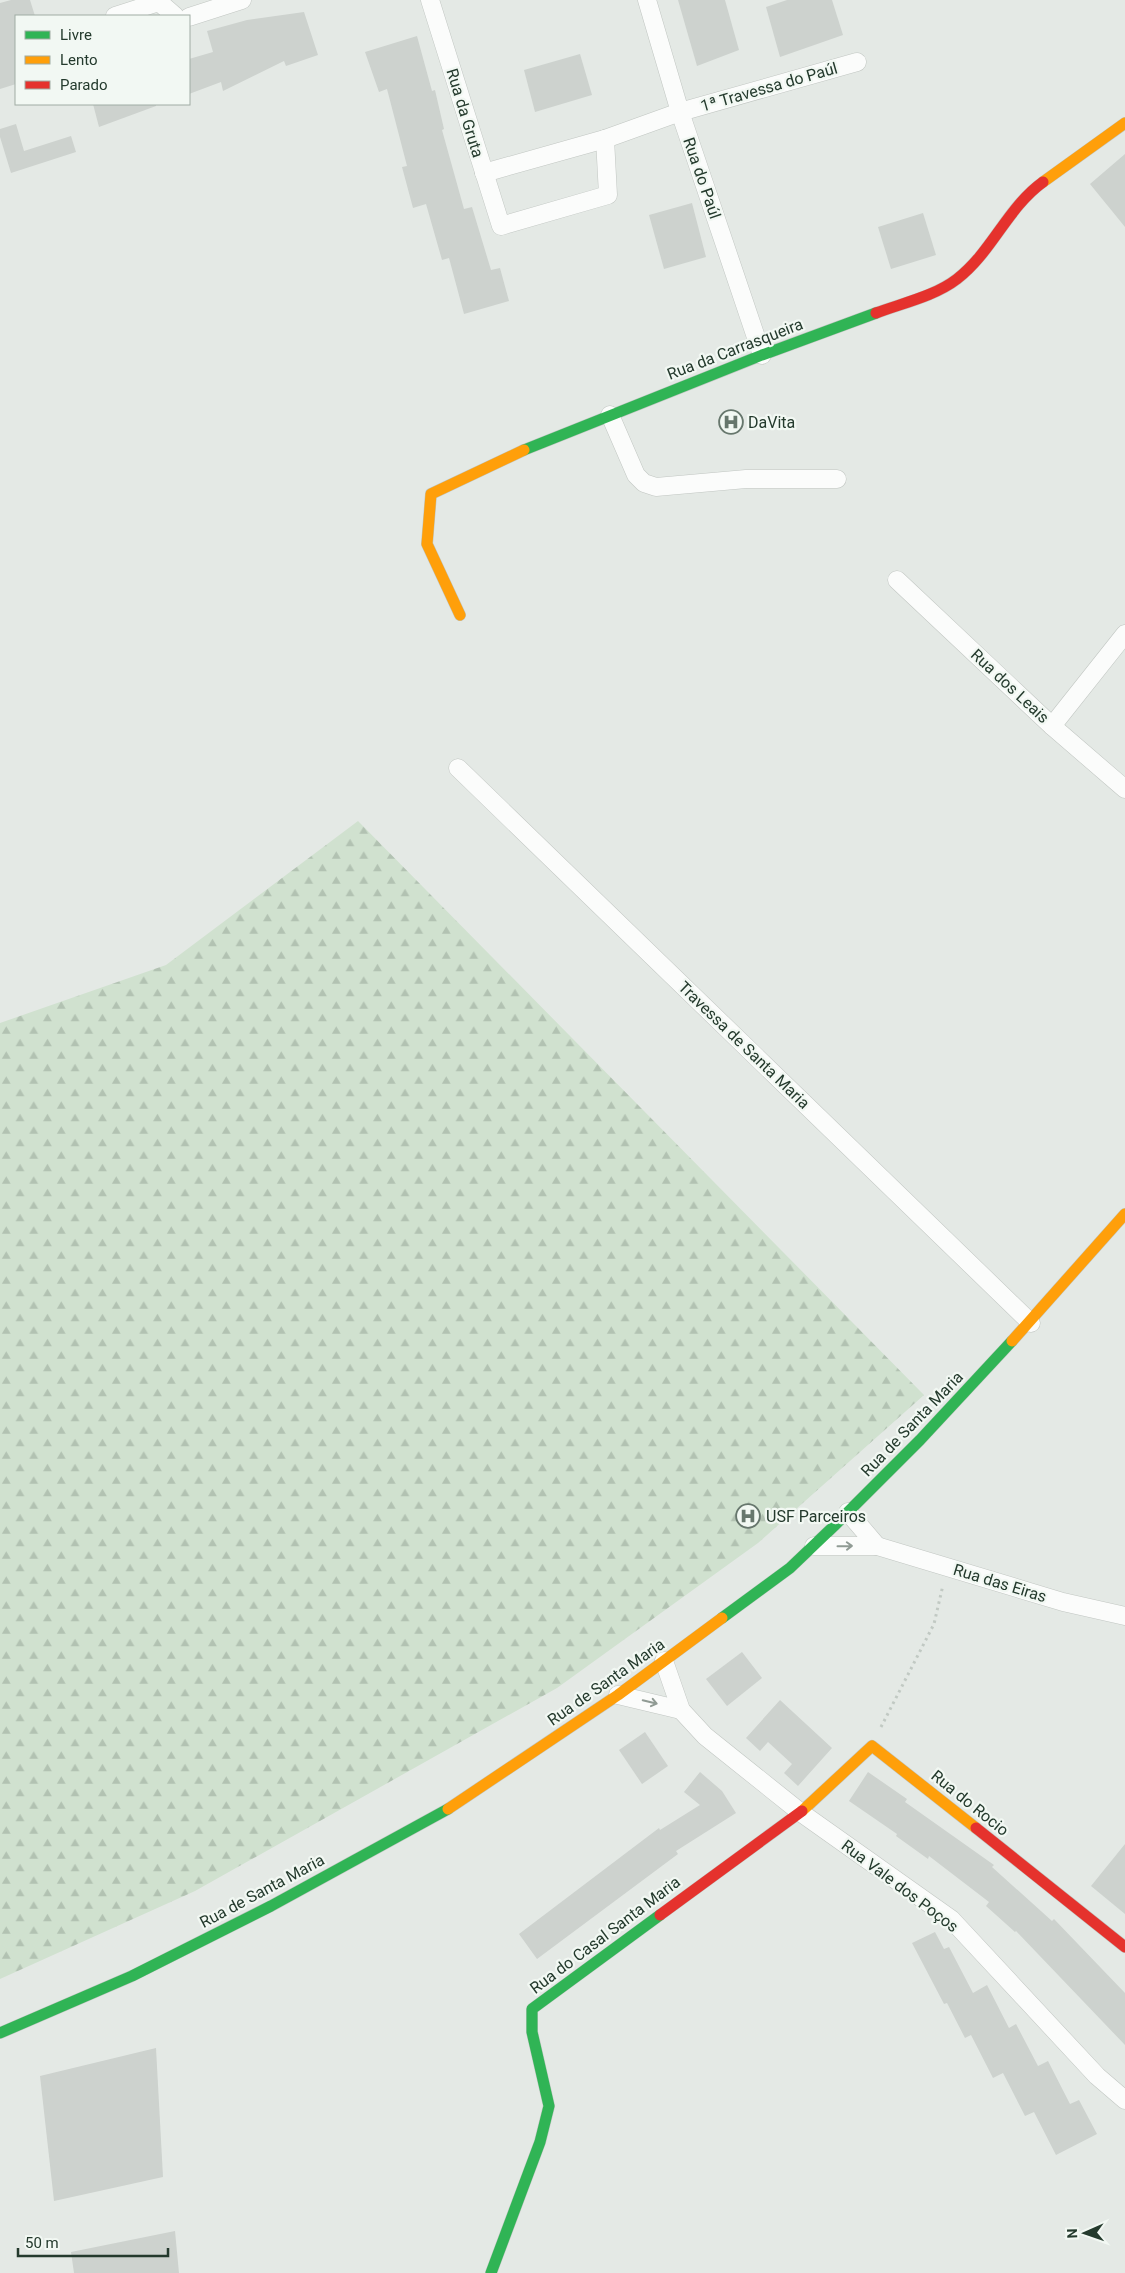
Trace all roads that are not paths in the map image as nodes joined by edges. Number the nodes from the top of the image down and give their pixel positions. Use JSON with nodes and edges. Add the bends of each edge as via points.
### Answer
{"nodes":[{"id":1,"x":242,"y":0,"type":"edge"},
{"id":2,"x":430,"y":0,"type":"edge"},
{"id":3,"x":647,"y":0,"type":"edge"},
{"id":4,"x":118,"y":15,"type":"edge"},
{"id":5,"x":175,"y":15,"type":"edge"},
{"id":6,"x":190,"y":17,"type":"edge"},
{"id":7,"x":857,"y":62,"type":"dead end"},
{"id":8,"x":680,"y":112,"type":"junction"},
{"id":9,"x":1125,"y":123,"type":"edge"},
{"id":10,"x":605,"y":139,"type":"junction"},
{"id":11,"x":484,"y":173,"type":"junction"},
{"id":12,"x":762,"y":356,"type":"junction"},
{"id":13,"x":610,"y":415,"type":"junction"},
{"id":14,"x":837,"y":479,"type":"dead end"},
{"id":15,"x":897,"y":580,"type":"dead end"},
{"id":16,"x":460,"y":615,"type":"dead end"},
{"id":17,"x":1125,"y":634,"type":"edge"},
{"id":18,"x":1052,"y":726,"type":"junction"},
{"id":19,"x":458,"y":768,"type":"dead end"},
{"id":20,"x":1125,"y":789,"type":"edge"},
{"id":21,"x":1125,"y":1214,"type":"edge"},
{"id":22,"x":1031,"y":1323,"type":"junction"},
{"id":23,"x":848,"y":1512,"type":"junction"},
{"id":24,"x":814,"y":1546,"type":"junction"},
{"id":25,"x":877,"y":1546,"type":"junction"},
{"id":26,"x":1125,"y":1616,"type":"edge"},
{"id":27,"x":664,"y":1661,"type":"junction"},
{"id":28,"x":618,"y":1695,"type":"junction"},
{"id":29,"x":681,"y":1710,"type":"junction"},
{"id":30,"x":800,"y":1812,"type":"junction"},
{"id":31,"x":1125,"y":1948,"type":"edge"},
{"id":32,"x":0,"y":2033,"type":"edge"},
{"id":33,"x":1125,"y":2100,"type":"edge"},
{"id":34,"x":491,"y":2273,"type":"edge"}],
"edges":[{"from":1,"to":6,"type":"street"},
{"from":2,"to":11,"type":"street","name":"Rua da Gruta"},
{"from":3,"to":8,"type":"street","name":"Rua do Paúl"},
{"from":4,"to":5,"type":"street","via":[[159,2]]},
{"from":7,"to":8,"type":"street","name":"1ª Travessa do Paúl"},
{"from":8,"to":10,"type":"street","name":"1ª Travessa do Paúl"},
{"from":8,"to":12,"type":"street","name":"Rua do Paúl"},
{"from":9,"to":12,"type":"street","name":"Rua da Carrasqueira","via":[[1021,201],[977,259],[957,279],[936,291]]},
{"from":10,"to":11,"type":"street","name":"1ª Travessa do Paúl"},
{"from":10,"to":11,"type":"street","name":"Rua da Gruta","via":[[608,195],[501,226]]},
{"from":12,"to":13,"type":"street","name":"Rua da Carrasqueira"},
{"from":13,"to":14,"type":"street","via":[[636,475],[644,483],[656,487],[746,479]]},
{"from":13,"to":16,"type":"street","name":"Rua da Carrasqueira","via":[[431,494],[427,544]]},
{"from":15,"to":18,"type":"street","name":"Rua dos Leais"},
{"from":17,"to":18,"type":"street"},
{"from":18,"to":20,"type":"street","name":"Rua dos Leais"},
{"from":19,"to":22,"type":"street","name":"Travessa de Santa Maria"},
{"from":21,"to":22,"type":"street","name":"Rua de Santa Maria"},
{"from":22,"to":23,"type":"street","name":"Rua de Santa Maria","via":[[884,1479]]},
{"from":23,"to":24,"type":"street","name":"Rua de Santa Maria"},
{"from":23,"to":25,"type":"street"},
{"from":24,"to":25,"type":"street","name":"Rua das Eiras","one_way":true},
{"from":24,"to":27,"type":"street","name":"Rua de Santa Maria","via":[[790,1568]]},
{"from":25,"to":26,"type":"street","name":"Rua das Eiras","via":[[1063,1602]]},
{"from":27,"to":28,"type":"street","name":"Rua de Santa Maria"},
{"from":27,"to":29,"type":"street","name":"Rua Vale dos Poços"},
{"from":28,"to":29,"type":"street","one_way":true},
{"from":28,"to":32,"type":"street","name":"Rua de Santa Maria","via":[[445,1811],[132,1976]]},
{"from":29,"to":30,"type":"street","name":"Rua Vale dos Poços","via":[[705,1736]]},
{"from":30,"to":31,"type":"street","name":"Rua do Rocio","via":[[872,1746]]},
{"from":30,"to":33,"type":"street","name":"Rua Vale dos Poços","via":[[951,1919],[1097,2076]]},
{"from":30,"to":34,"type":"street","name":"Rua do Casal Santa Maria","via":[[532,2009],[532,2032],[549,2106],[540,2142]]}]}
